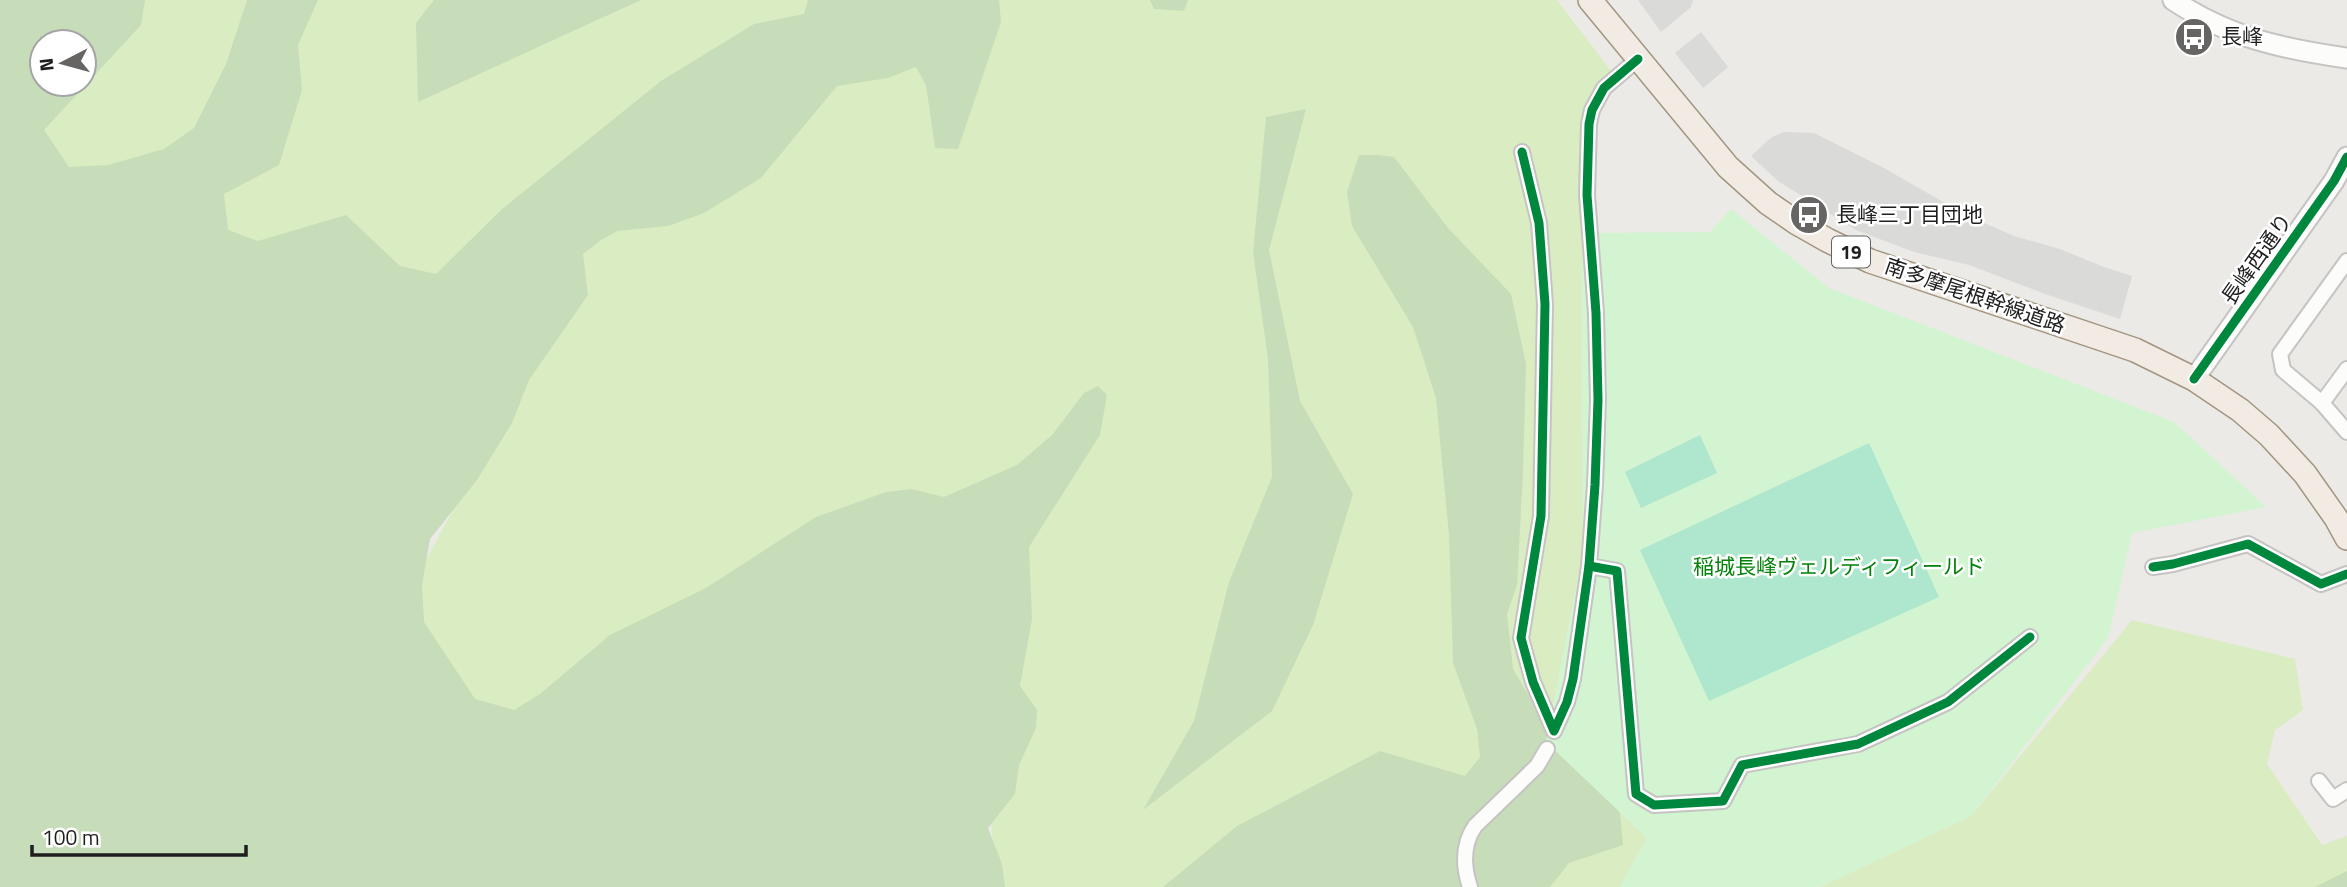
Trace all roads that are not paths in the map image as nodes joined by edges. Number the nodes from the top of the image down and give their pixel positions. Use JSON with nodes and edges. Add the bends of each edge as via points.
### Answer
{"nodes":[{"id":1,"x":1590,"y":0,"type":"edge"},
{"id":2,"x":2173,"y":0,"type":"edge"},
{"id":3,"x":2347,"y":58,"type":"edge"},
{"id":4,"x":1638,"y":59,"type":"junction"},
{"id":5,"x":1522,"y":152,"type":"dead end"},
{"id":6,"x":2347,"y":157,"type":"edge"},
{"id":7,"x":2347,"y":261,"type":"edge"},
{"id":8,"x":2347,"y":369,"type":"edge"},
{"id":9,"x":2194,"y":379,"type":"junction"},
{"id":10,"x":2322,"y":403,"type":"junction"},
{"id":11,"x":2347,"y":432,"type":"edge"},
{"id":12,"x":2347,"y":537,"type":"edge"},
{"id":13,"x":1589,"y":566,"type":"junction"},
{"id":14,"x":2153,"y":567,"type":"dead end"},
{"id":15,"x":2347,"y":573,"type":"edge"},
{"id":16,"x":2030,"y":637,"type":"dead end"},
{"id":17,"x":1547,"y":749,"type":"dead end"},
{"id":18,"x":2319,"y":781,"type":"dead end"},
{"id":19,"x":2347,"y":790,"type":"edge"},
{"id":20,"x":1470,"y":887,"type":"edge"}],
"edges":[{"from":1,"to":4,"type":"main road","name":"南多摩尾根幹線道路","number":"19"},
{"from":2,"to":3,"type":"street","via":[[2245,37]]},
{"from":4,"to":9,"type":"main road","name":"南多摩尾根幹線道路","number":"19","via":[[1727,167],[1797,223],[1870,261],[2134,350]]},
{"from":4,"to":13,"type":"street","via":[[1604,88],[1589,124],[1587,195],[1598,400]]},
{"from":5,"to":13,"type":"street","via":[[1539,223],[1545,304],[1541,516],[1521,638],[1554,732],[1573,679]]},
{"from":6,"to":9,"type":"street","name":"長峰西通り"},
{"from":7,"to":10,"type":"street","via":[[2280,354],[2283,370]]},
{"from":8,"to":10,"type":"street"},
{"from":9,"to":12,"type":"main road","name":"南多摩尾根幹線道路","number":"19","via":[[2269,435],[2305,474]]},
{"from":10,"to":11,"type":"street"},
{"from":13,"to":16,"type":"street","via":[[1617,571],[1636,794],[1654,805],[1723,801],[1742,765],[1858,744],[1948,702]]},
{"from":14,"to":15,"type":"street","via":[[2248,544],[2321,584]]},
{"from":17,"to":20,"type":"street","via":[[1537,766],[1468,835],[1465,870]]},
{"from":18,"to":19,"type":"street","via":[[2333,799]]}]}
